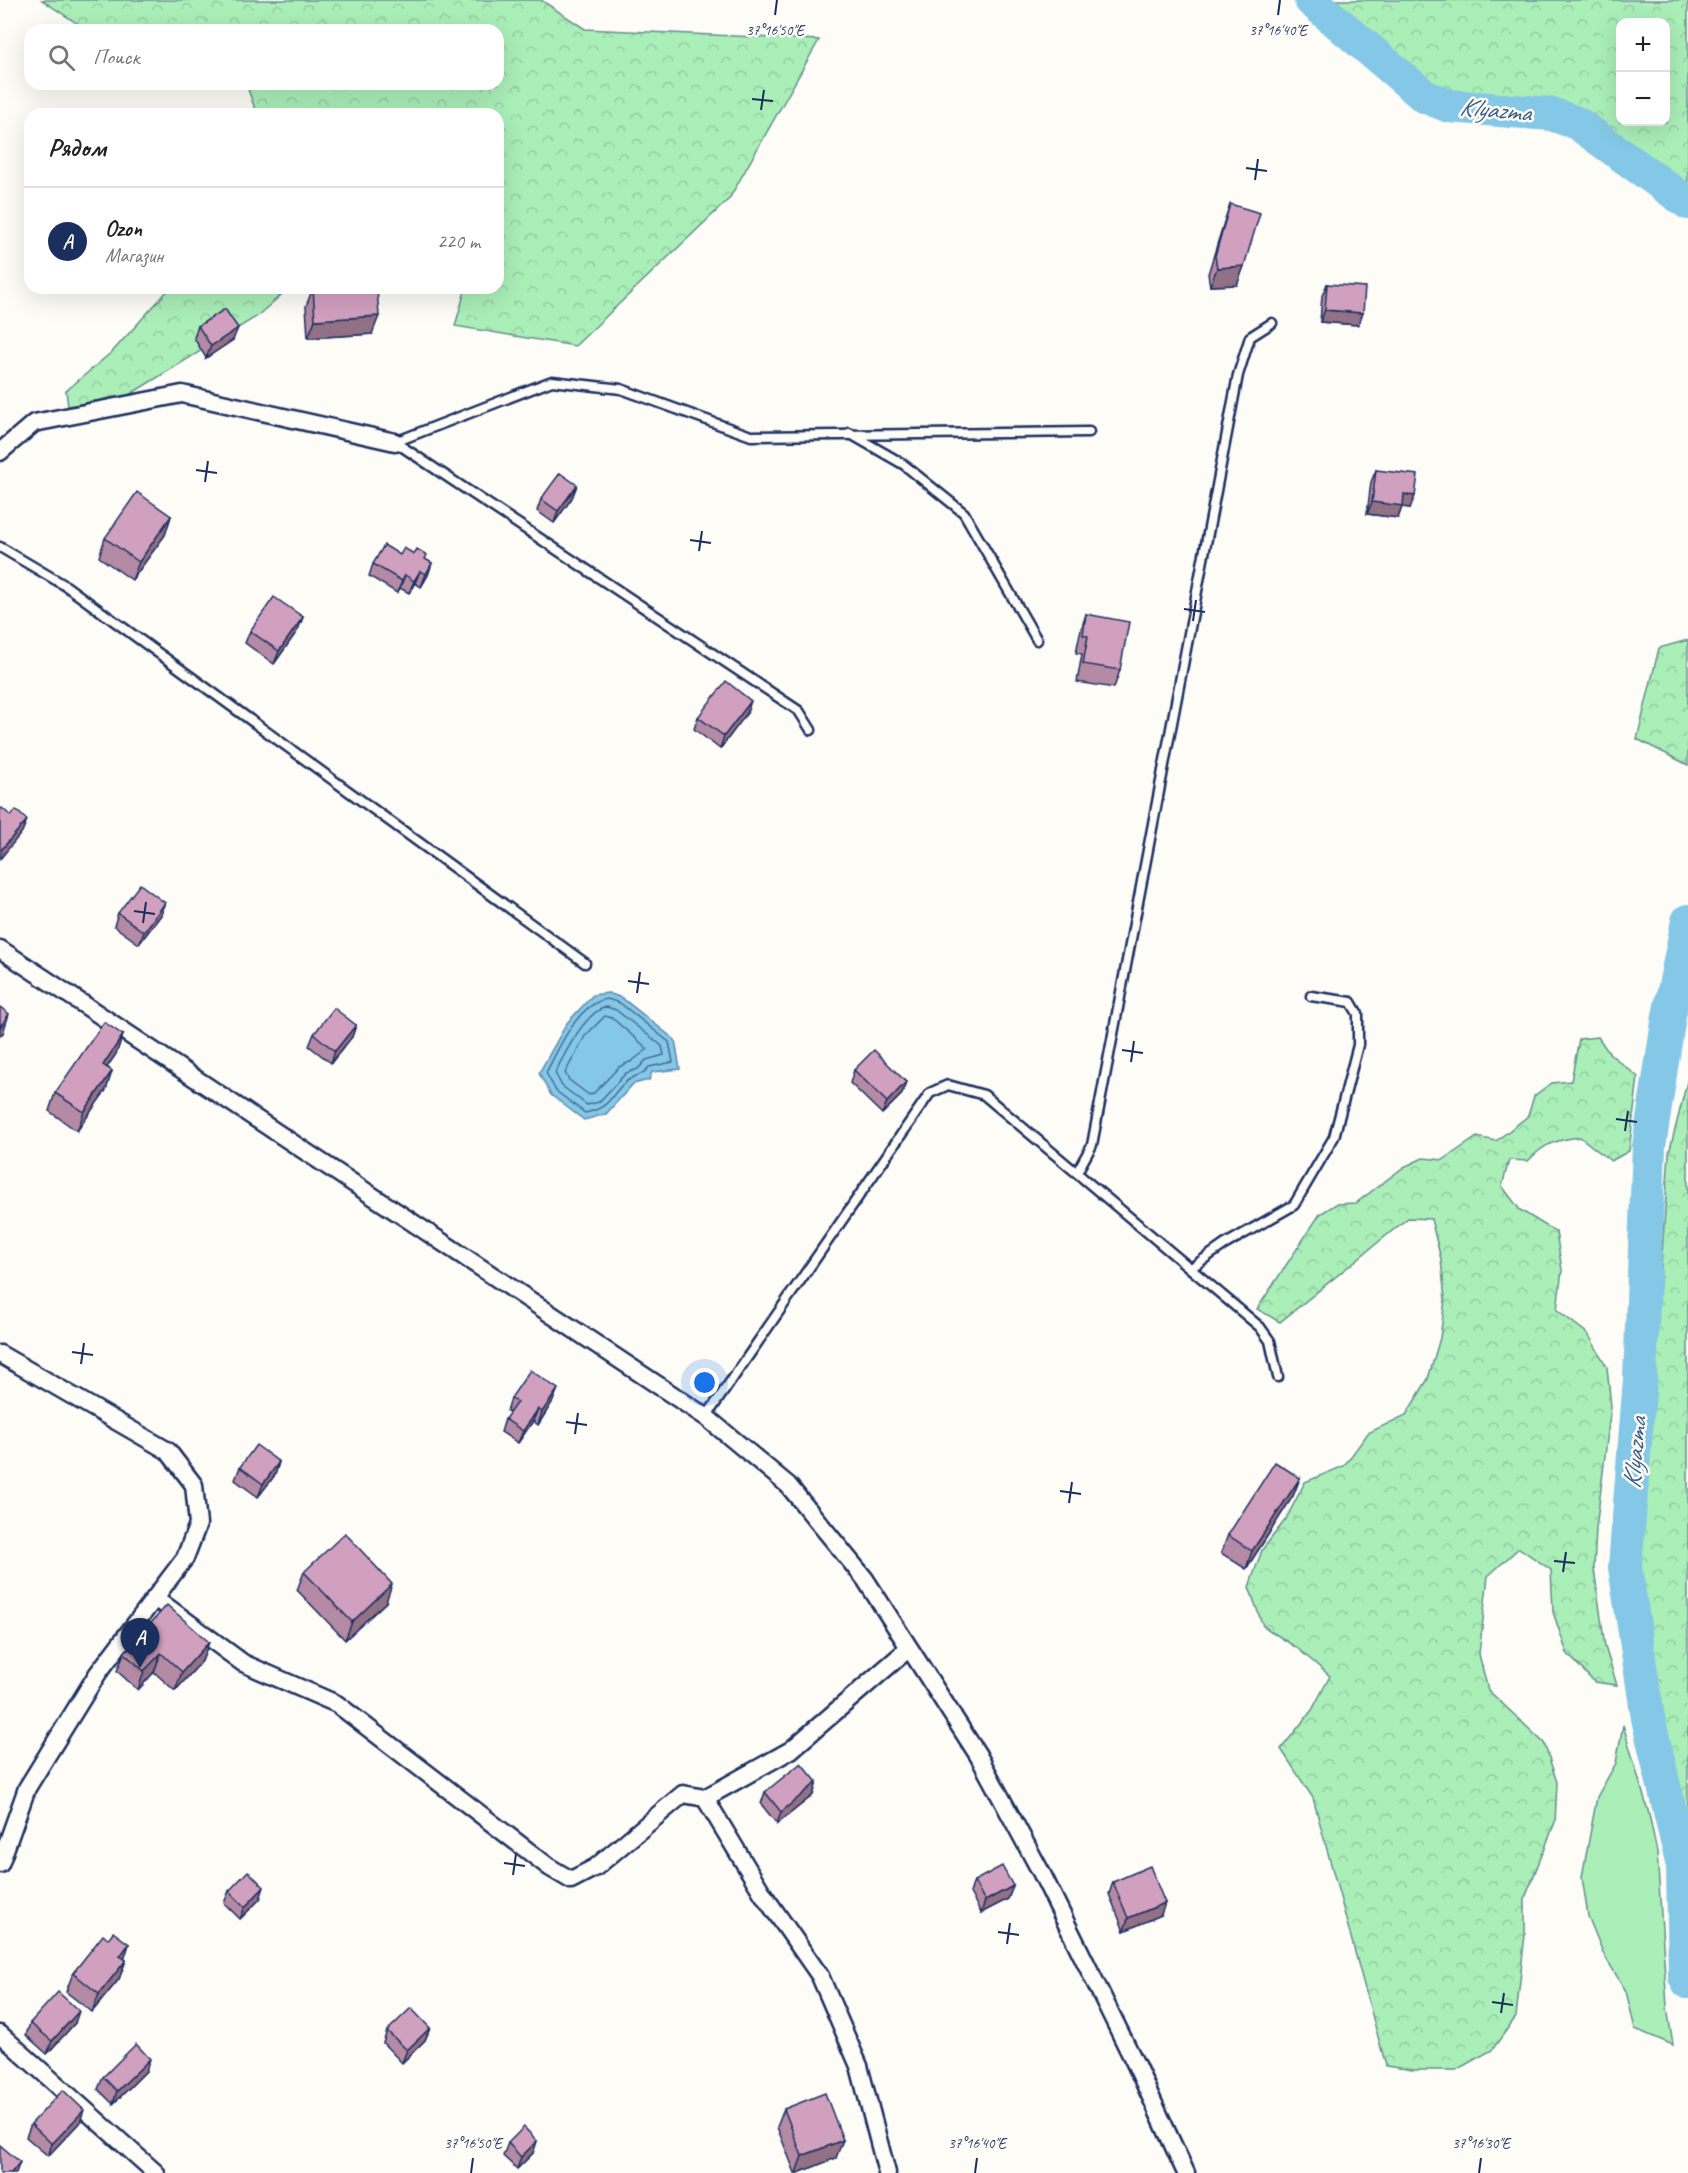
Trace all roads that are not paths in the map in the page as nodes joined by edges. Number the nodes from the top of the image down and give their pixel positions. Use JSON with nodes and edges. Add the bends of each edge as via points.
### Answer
{"nodes":[{"id":1,"x":1272,"y":323,"type":"dead end"},
{"id":2,"x":1089,"y":432,"type":"dead end"},
{"id":3,"x":848,"y":433,"type":"junction"},
{"id":4,"x":395,"y":442,"type":"junction"},
{"id":5,"x":0,"y":452,"type":"edge"},
{"id":6,"x":0,"y":547,"type":"edge"},
{"id":7,"x":1038,"y":640,"type":"dead end"},
{"id":8,"x":811,"y":730,"type":"dead end"},
{"id":9,"x":0,"y":949,"type":"edge"},
{"id":10,"x":585,"y":963,"type":"dead end"},
{"id":11,"x":1311,"y":996,"type":"dead end"},
{"id":12,"x":1077,"y":1172,"type":"junction"},
{"id":13,"x":1191,"y":1268,"type":"junction"},
{"id":14,"x":0,"y":1354,"type":"edge"},
{"id":15,"x":1278,"y":1377,"type":"dead end"},
{"id":16,"x":706,"y":1417,"type":"junction"},
{"id":17,"x":156,"y":1598,"type":"junction"},
{"id":18,"x":908,"y":1649,"type":"junction"},
{"id":19,"x":705,"y":1798,"type":"junction"},
{"id":20,"x":0,"y":1864,"type":"edge"},
{"id":21,"x":0,"y":2034,"type":"edge"},
{"id":22,"x":156,"y":2173,"type":"edge"},
{"id":23,"x":887,"y":2173,"type":"edge"},
{"id":24,"x":1186,"y":2173,"type":"edge"}],
"edges":[{"from":1,"to":12,"type":"lane","via":[[1250,337],[1238,375],[1092,1145]]},
{"from":2,"to":3,"type":"lane"},
{"from":3,"to":4,"type":"lane","via":[[751,436],[621,389],[552,381]]},
{"from":3,"to":7,"type":"lane","via":[[903,464],[964,513]]},
{"from":4,"to":5,"type":"street","via":[[182,394],[34,423]]},
{"from":4,"to":8,"type":"lane","via":[[799,711]]},
{"from":6,"to":10,"type":"lane","via":[[66,586]]},
{"from":9,"to":16,"type":"street"},
{"from":11,"to":13,"type":"lane","via":[[1351,1002],[1358,1014],[1358,1045],[1334,1137],[1294,1205]]},
{"from":12,"to":13,"type":"lane"},
{"from":12,"to":16,"type":"lane","via":[[984,1095],[948,1085],[930,1093]]},
{"from":13,"to":15,"type":"lane","via":[[1260,1327],[1270,1341]]},
{"from":14,"to":17,"type":"street","via":[[168,1451],[194,1485],[198,1524],[185,1557]]},
{"from":16,"to":18,"type":"street","via":[[788,1485],[865,1579]]},
{"from":17,"to":19,"type":"street","via":[[243,1664],[337,1704],[571,1880],[596,1867],[683,1794]]},
{"from":17,"to":20,"type":"street","via":[[98,1673],[27,1788]]},
{"from":18,"to":19,"type":"street","via":[[791,1750]]},
{"from":18,"to":24,"type":"street","via":[[978,1755],[1042,1874]]},
{"from":19,"to":23,"type":"street","via":[[763,1894],[820,1976],[859,2066]]},
{"from":21,"to":22,"type":"street"}]}
